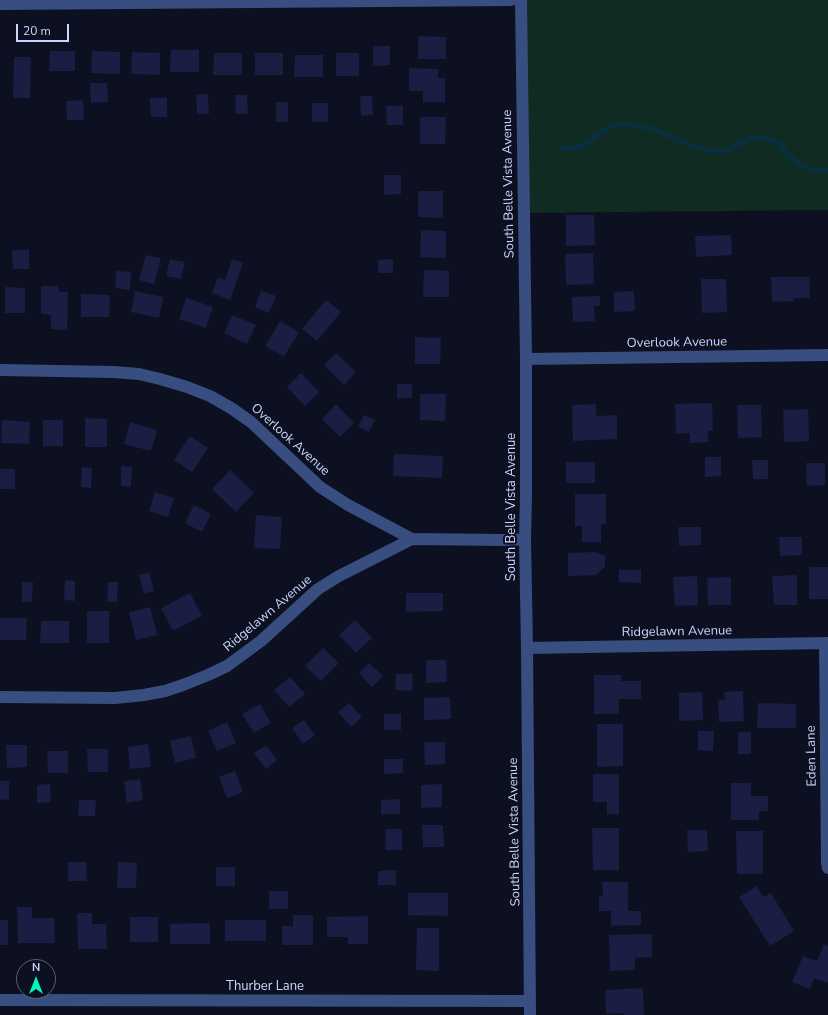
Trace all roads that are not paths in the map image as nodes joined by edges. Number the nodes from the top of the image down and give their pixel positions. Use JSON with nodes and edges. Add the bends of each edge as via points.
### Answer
{"nodes":[{"id":1,"x":511,"y":0,"type":"edge"},
{"id":2,"x":521,"y":0,"type":"edge"},
{"id":3,"x":0,"y":4,"type":"edge"},
{"id":4,"x":828,"y":355,"type":"edge"},
{"id":5,"x":526,"y":359,"type":"junction"},
{"id":6,"x":0,"y":370,"type":"edge"},
{"id":7,"x":412,"y":539,"type":"junction"},
{"id":8,"x":525,"y":539,"type":"junction"},
{"id":9,"x":826,"y":643,"type":"edge"},
{"id":10,"x":527,"y":648,"type":"junction"},
{"id":11,"x":0,"y":697,"type":"edge"},
{"id":12,"x":828,"y":868,"type":"edge"},
{"id":13,"x":0,"y":1000,"type":"edge"},
{"id":14,"x":530,"y":1001,"type":"junction"},
{"id":15,"x":530,"y":1015,"type":"edge"}],
"edges":[{"from":1,"to":3,"type":"street"},
{"from":2,"to":5,"type":"street","name":"South Belle Vista Avenue"},
{"from":4,"to":5,"type":"street","name":"Overlook Avenue"},
{"from":5,"to":8,"type":"street","name":"South Belle Vista Avenue"},
{"from":6,"to":7,"type":"street","name":"Overlook Avenue","via":[[139,374],[210,396],[251,422],[320,487]]},
{"from":7,"to":8,"type":"street","name":"Ridgelawn Avenue"},
{"from":7,"to":11,"type":"street","name":"Ridgelawn Avenue","via":[[318,589],[245,654],[220,669],[183,685],[165,691],[115,698]]},
{"from":8,"to":10,"type":"street","name":"South Belle Vista Avenue"},
{"from":9,"to":10,"type":"street","name":"Ridgelawn Avenue"},
{"from":9,"to":12,"type":"street","name":"Eden Lane"},
{"from":10,"to":14,"type":"street","name":"South Belle Vista Avenue"},
{"from":13,"to":14,"type":"street","name":"Thurber Lane"},
{"from":14,"to":15,"type":"street","name":"South Belle Vista Avenue"}]}
